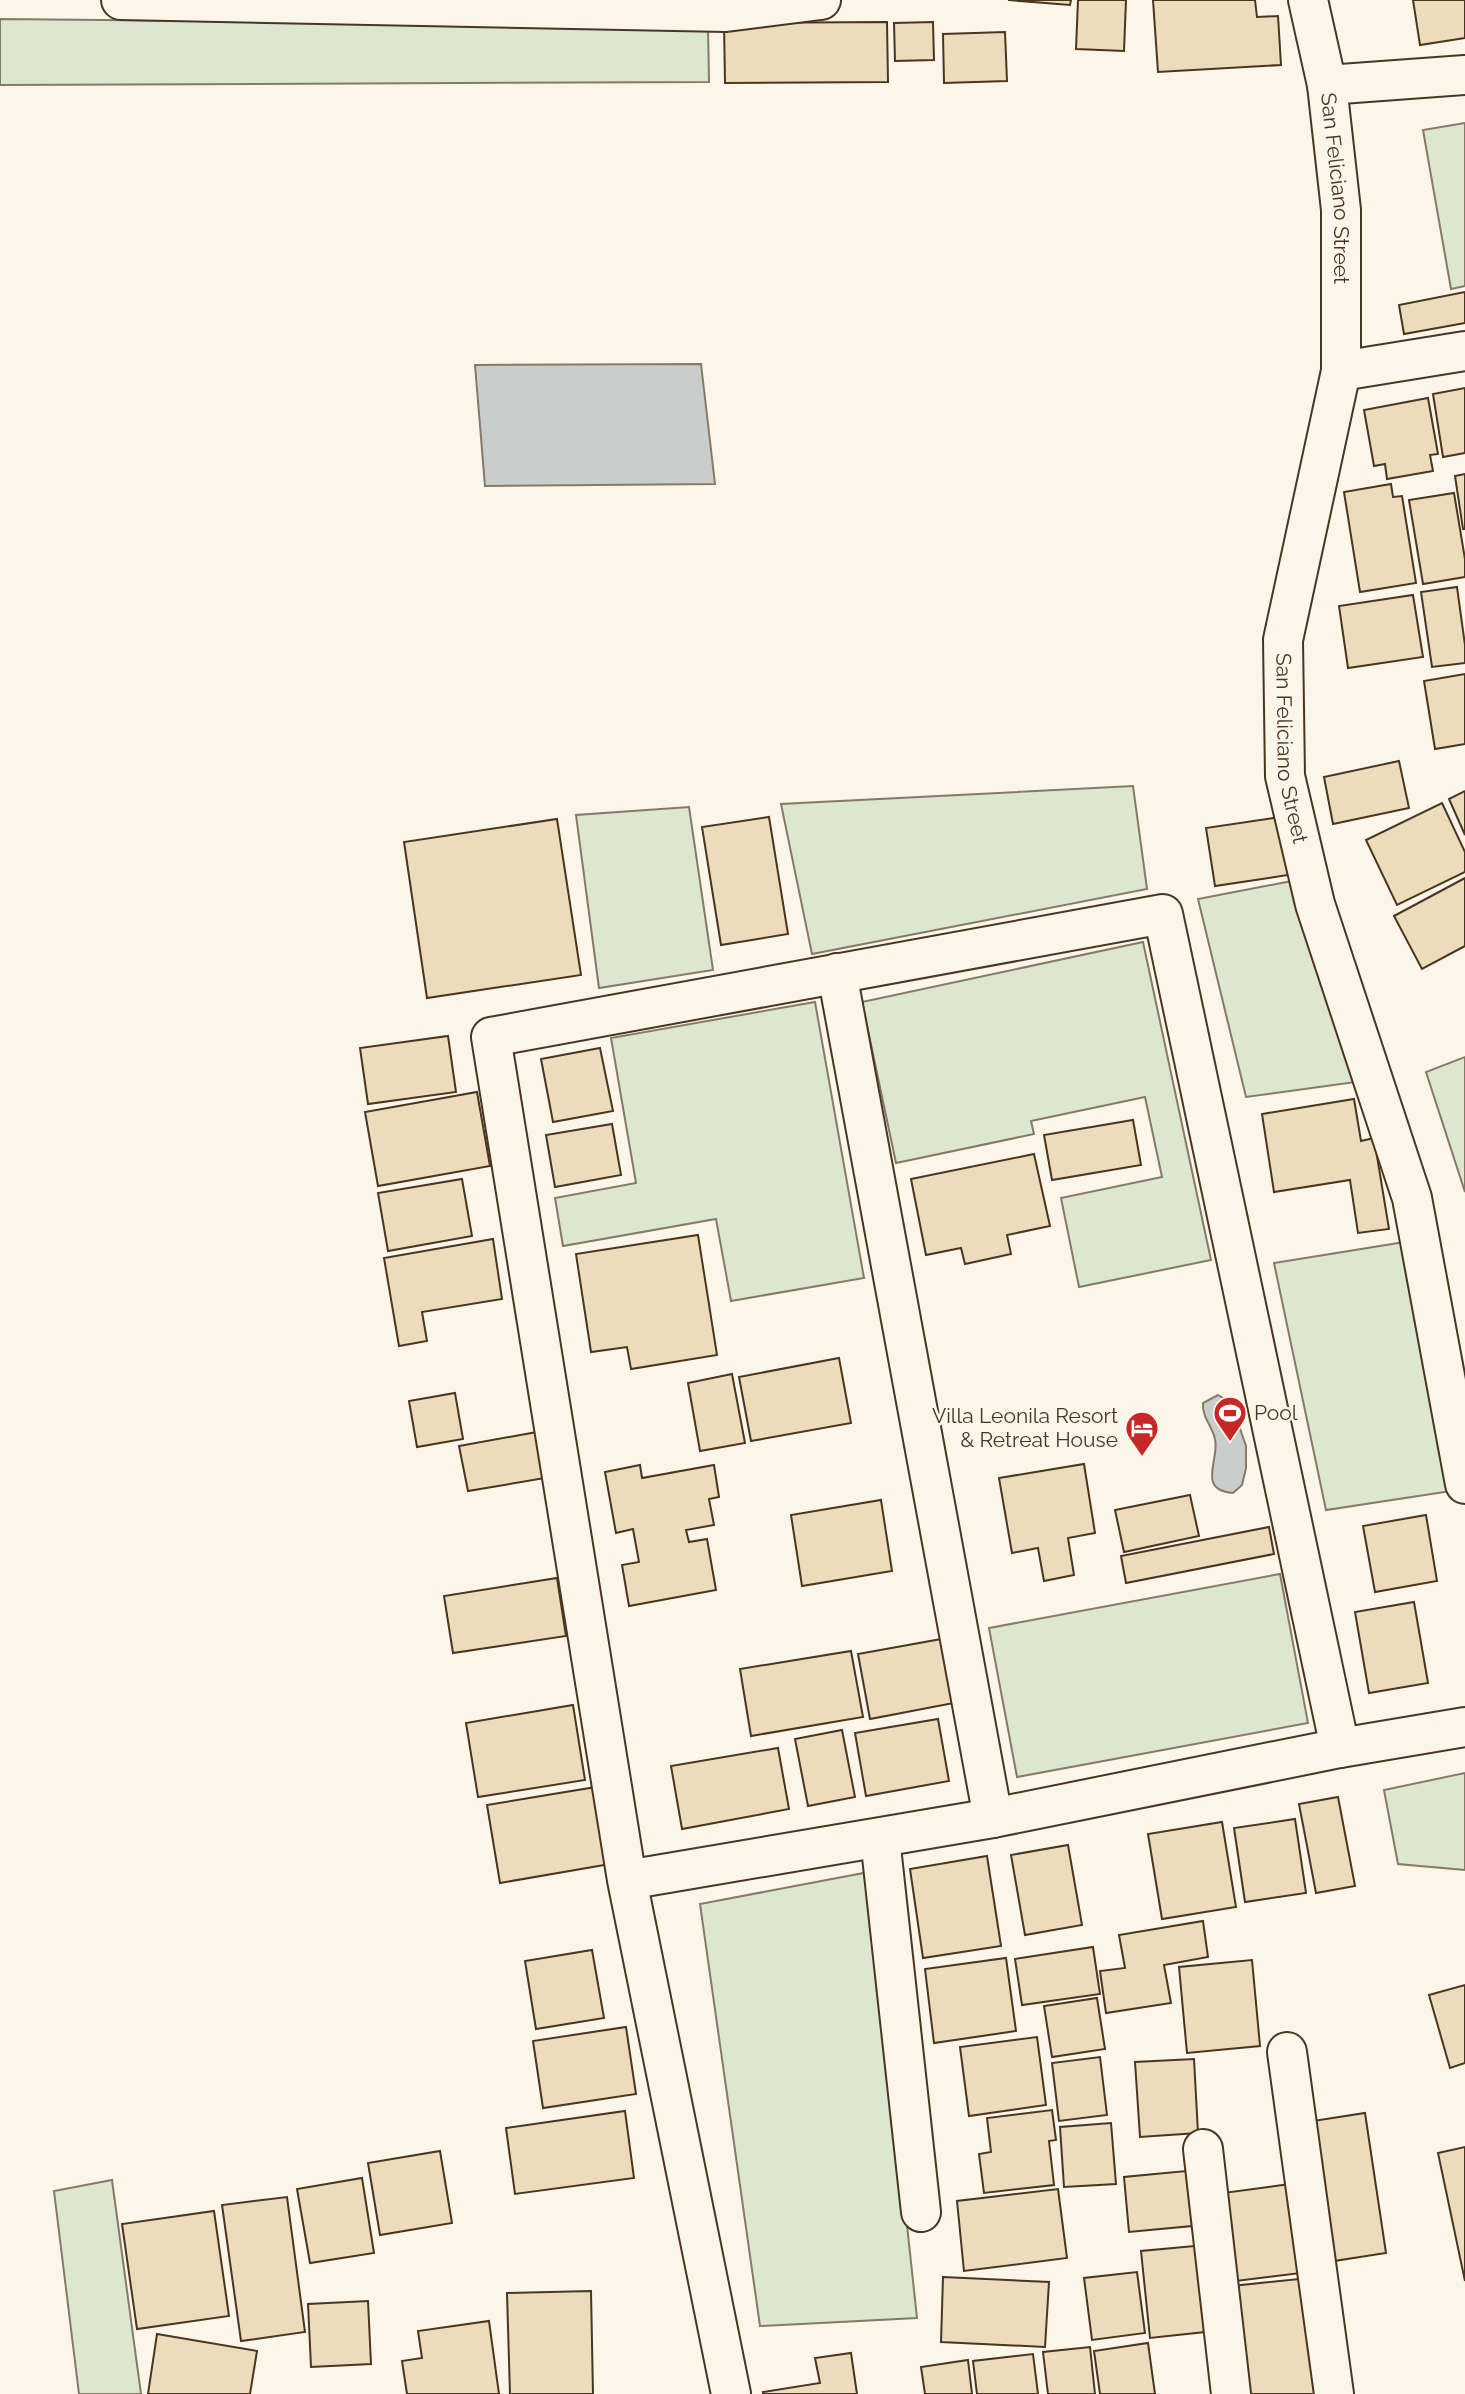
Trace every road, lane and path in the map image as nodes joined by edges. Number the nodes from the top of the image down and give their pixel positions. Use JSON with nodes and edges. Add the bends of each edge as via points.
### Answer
{"nodes":[{"id":1,"x":121,"y":0,"type":"edge"},
{"id":2,"x":821,"y":0,"type":"edge"},
{"id":3,"x":1308,"y":0,"type":"edge"},
{"id":4,"x":1465,"y":75,"type":"edge"},
{"id":5,"x":1327,"y":85,"type":"junction"},
{"id":6,"x":1465,"y":351,"type":"edge"},
{"id":7,"x":1340,"y":371,"type":"junction"},
{"id":8,"x":837,"y":973,"type":"junction"},
{"id":9,"x":1465,"y":1484,"type":"edge"},
{"id":10,"x":1465,"y":1727,"type":"edge"},
{"id":11,"x":1340,"y":1748,"type":"junction"},
{"id":12,"x":993,"y":1818,"type":"junction"},
{"id":13,"x":880,"y":1838,"type":"junction"},
{"id":14,"x":627,"y":1880,"type":"junction"},
{"id":15,"x":1287,"y":2052,"type":"dead end"},
{"id":16,"x":1203,"y":2149,"type":"dead end"},
{"id":17,"x":921,"y":2212,"type":"dead end"},
{"id":18,"x":731,"y":2394,"type":"edge"},
{"id":19,"x":1231,"y":2394,"type":"edge"},
{"id":20,"x":1334,"y":2394,"type":"edge"}],
"edges":[{"from":1,"to":2,"type":"street","via":[[726,12]]},
{"from":3,"to":5,"type":"street","name":"San Feliciano Street"},
{"from":4,"to":5,"type":"street"},
{"from":5,"to":7,"type":"street","name":"San Feliciano Street","via":[[1341,210]]},
{"from":6,"to":7,"type":"street"},
{"from":7,"to":9,"type":"street","name":"San Feliciano Street","via":[[1283,640],[1284,776],[1315,904],[1412,1198]]},
{"from":8,"to":11,"type":"street","via":[[1163,914]]},
{"from":8,"to":12,"type":"street"},
{"from":8,"to":14,"type":"street","via":[[491,1037]]},
{"from":10,"to":11,"type":"street"},
{"from":11,"to":12,"type":"street"},
{"from":12,"to":13,"type":"street"},
{"from":13,"to":14,"type":"street"},
{"from":13,"to":17,"type":"street"},
{"from":14,"to":18,"type":"street"},
{"from":15,"to":20,"type":"street"},
{"from":16,"to":19,"type":"street"}]}
